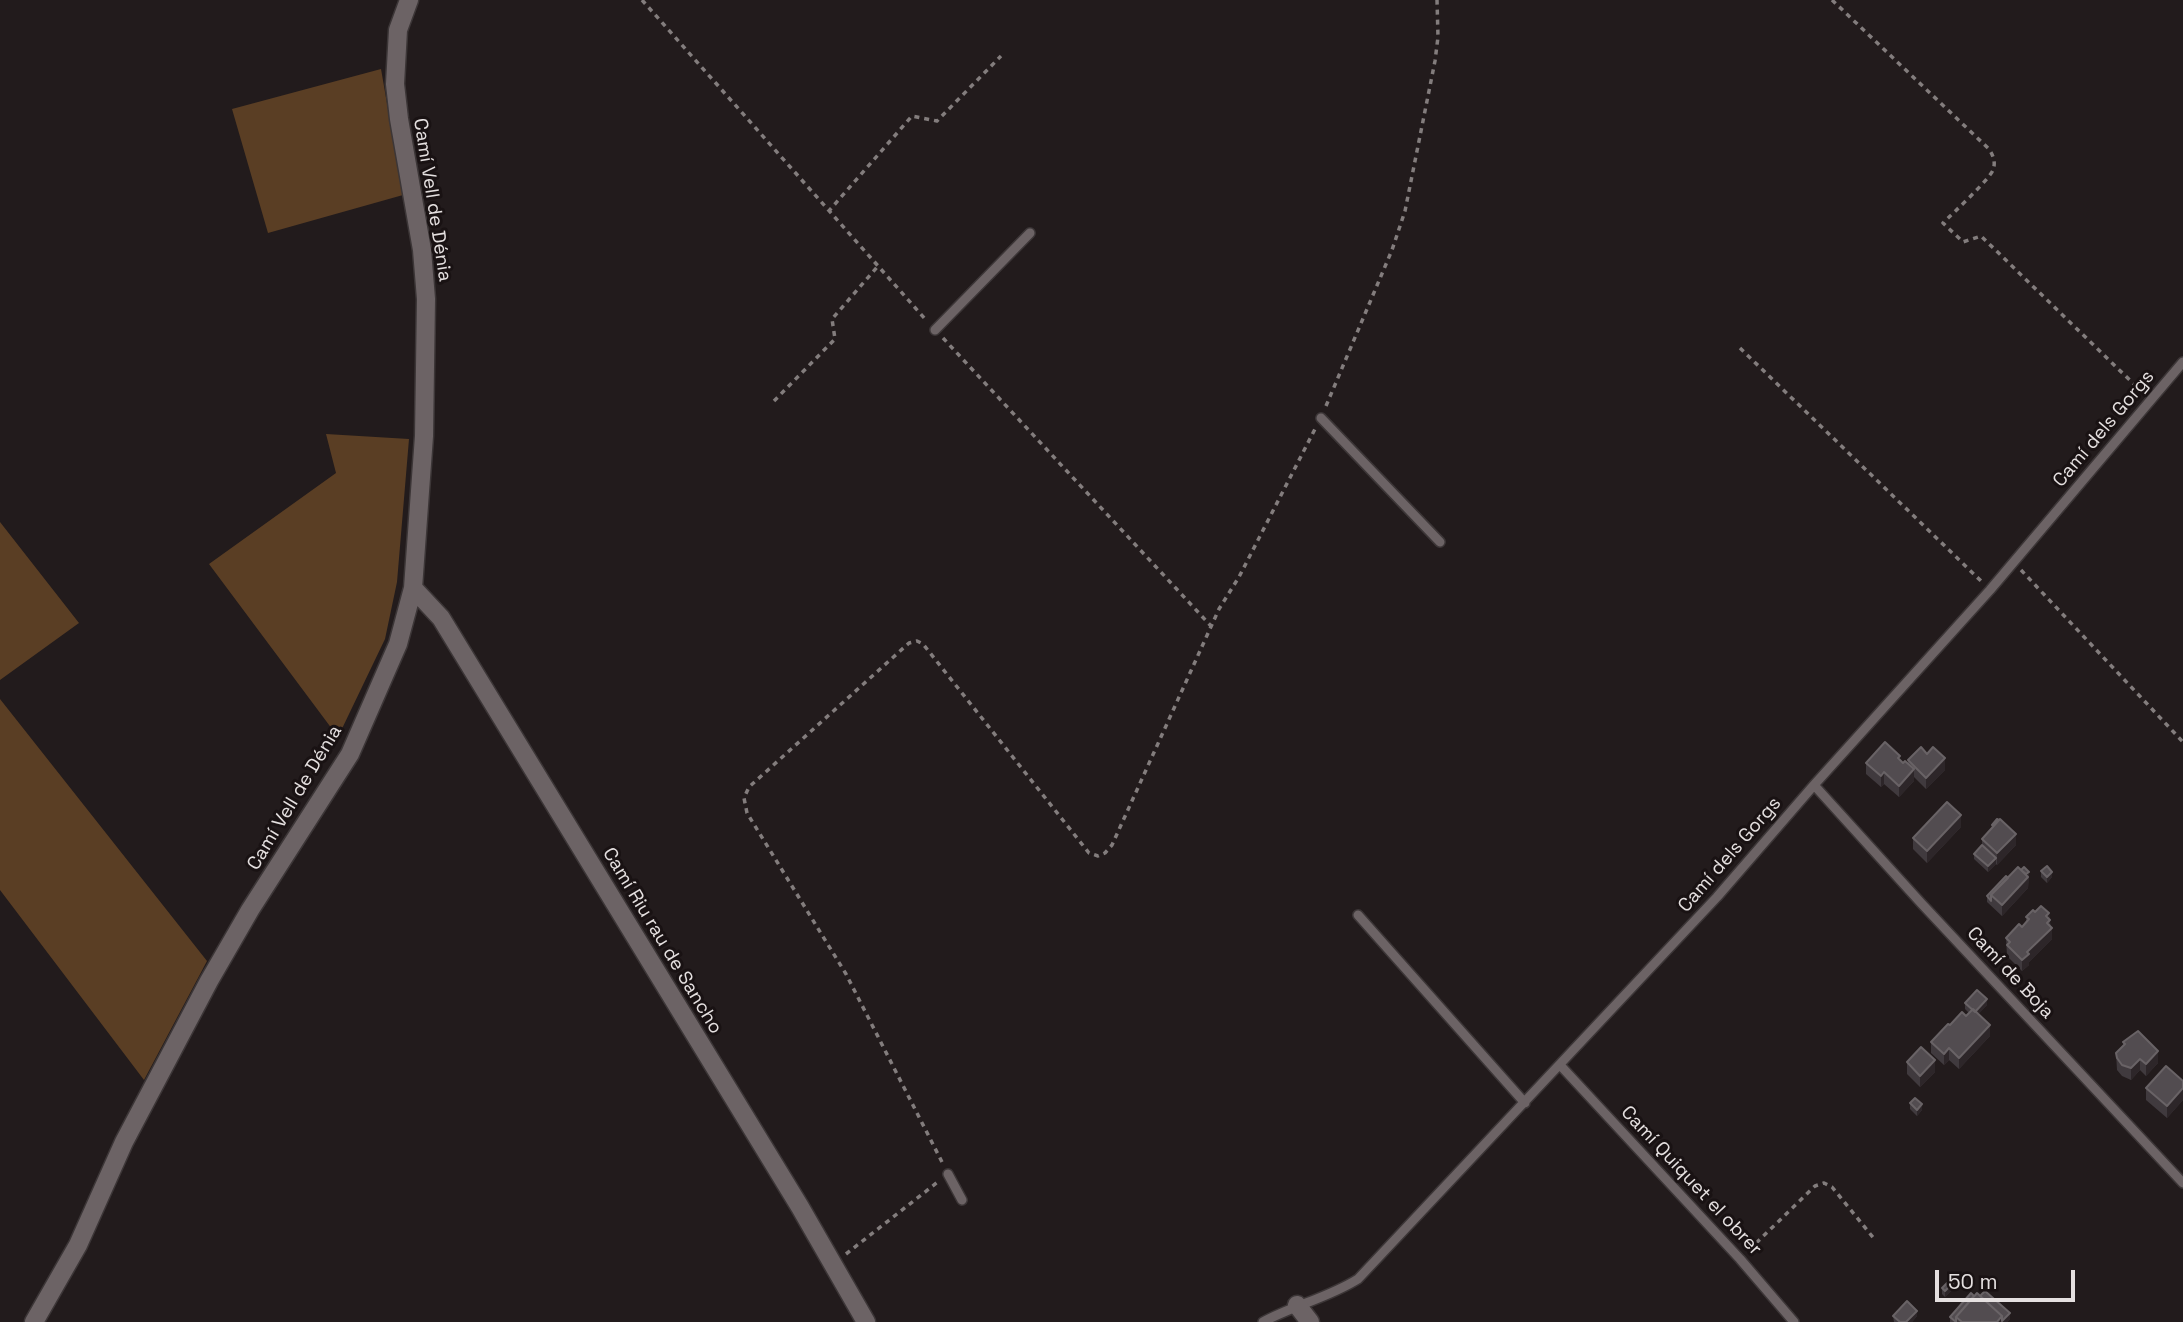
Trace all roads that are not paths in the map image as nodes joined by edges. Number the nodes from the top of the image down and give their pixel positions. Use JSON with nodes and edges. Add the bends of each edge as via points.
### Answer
{"nodes":[{"id":1,"x":409,"y":0,"type":"edge"},
{"id":2,"x":1030,"y":233,"type":"dead end"},
{"id":3,"x":935,"y":330,"type":"road end"},
{"id":4,"x":2183,"y":362,"type":"edge"},
{"id":5,"x":1321,"y":418,"type":"road end"},
{"id":6,"x":1440,"y":542,"type":"dead end"},
{"id":7,"x":413,"y":588,"type":"junction"},
{"id":8,"x":1814,"y":785,"type":"junction"},
{"id":9,"x":1358,"y":915,"type":"dead end"},
{"id":10,"x":1560,"y":1065,"type":"junction"},
{"id":11,"x":1525,"y":1103,"type":"junction"},
{"id":12,"x":948,"y":1174,"type":"road end"},
{"id":13,"x":2183,"y":1183,"type":"edge"},
{"id":14,"x":962,"y":1200,"type":"dead end"},
{"id":15,"x":1297,"y":1305,"type":"junction"},
{"id":16,"x":34,"y":1322,"type":"edge"},
{"id":17,"x":866,"y":1322,"type":"edge"},
{"id":18,"x":1263,"y":1322,"type":"edge"},
{"id":19,"x":1310,"y":1322,"type":"edge"},
{"id":20,"x":1794,"y":1322,"type":"edge"}],
"edges":[{"from":1,"to":7,"type":"street","name":"Camí Vell de Dénia","via":[[398,30],[396,84],[426,299],[424,436]]},
{"from":2,"to":3,"type":"lane"},
{"from":4,"to":8,"type":"lane","name":"Camí dels Gorgs","via":[[1990,590]]},
{"from":5,"to":6,"type":"lane"},
{"from":7,"to":16,"type":"street","name":"Camí Vell de Dénia","via":[[398,644],[351,754],[209,981],[124,1142],[78,1245]]},
{"from":7,"to":17,"type":"street","name":"Camí Riu rau de Sancho","via":[[441,618]]},
{"from":8,"to":10,"type":"lane","name":"Camí dels Gorgs"},
{"from":8,"to":13,"type":"lane","name":"Camí de Boja"},
{"from":9,"to":11,"type":"lane"},
{"from":10,"to":11,"type":"lane","name":"Camí dels Gorgs"},
{"from":10,"to":20,"type":"lane","name":"Camí Quiquet el obrer"},
{"from":11,"to":15,"type":"lane","name":"Camí dels Gorgs","via":[[1357,1279]]},
{"from":12,"to":14,"type":"lane"},
{"from":15,"to":18,"type":"lane","name":"Camí dels Gorgs"},
{"from":15,"to":19,"type":"street"}]}
